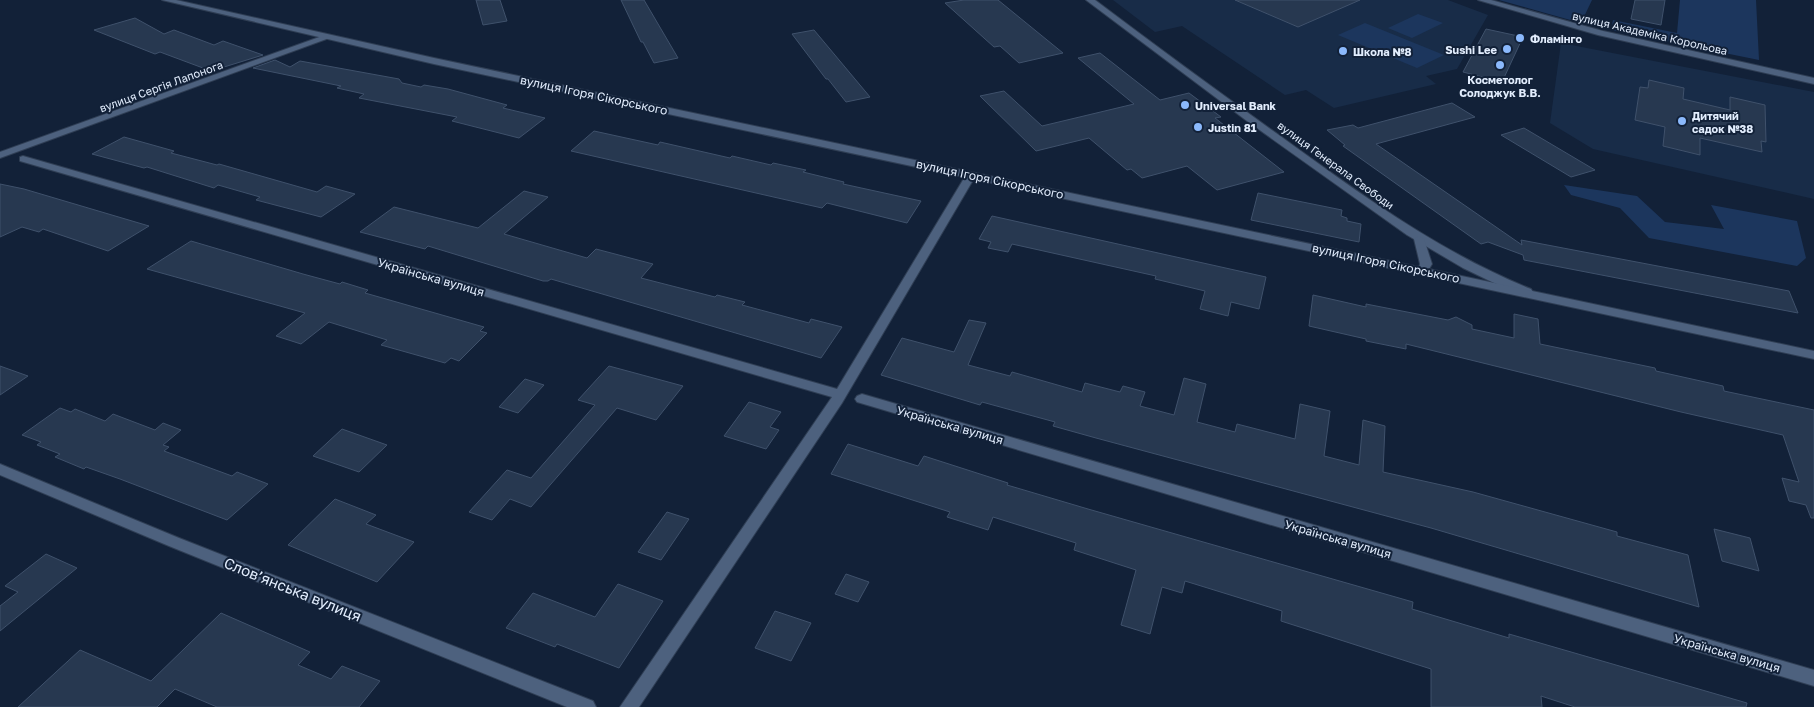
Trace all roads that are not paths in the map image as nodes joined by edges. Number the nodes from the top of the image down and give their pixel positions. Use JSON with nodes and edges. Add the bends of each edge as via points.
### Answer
{"nodes":[{"id":1,"x":166,"y":0,"type":"edge"},
{"id":2,"x":1090,"y":0,"type":"edge"},
{"id":3,"x":1482,"y":0,"type":"edge"},
{"id":4,"x":328,"y":37,"type":"junction"},
{"id":5,"x":1814,"y":81,"type":"edge"},
{"id":6,"x":0,"y":155,"type":"edge"},
{"id":7,"x":23,"y":159,"type":"dead end"},
{"id":8,"x":971,"y":175,"type":"junction"},
{"id":9,"x":1419,"y":239,"type":"junction"},
{"id":10,"x":1422,"y":271,"type":"junction"},
{"id":11,"x":1531,"y":294,"type":"junction"},
{"id":12,"x":1814,"y":355,"type":"edge"},
{"id":13,"x":840,"y":395,"type":"junction"},
{"id":14,"x":862,"y":399,"type":"dead end"},
{"id":15,"x":0,"y":469,"type":"edge"},
{"id":16,"x":1814,"y":678,"type":"edge"},
{"id":17,"x":587,"y":707,"type":"edge"},
{"id":18,"x":629,"y":707,"type":"edge"}],
"edges":[{"from":1,"to":4,"type":"street","name":"вулиця Ігоря Сікорського"},
{"from":2,"to":9,"type":"street","name":"вулиця Генерала Свободи","via":[[1171,62]]},
{"from":3,"to":5,"type":"street","name":"вулиця Академіка Корольова","via":[[1601,33]]},
{"from":4,"to":6,"type":"street","name":"вулиця Сергія Лапонога"},
{"from":4,"to":8,"type":"street","name":"вулиця Ігоря Сікорського"},
{"from":7,"to":13,"type":"street","name":"Українська вулиця"},
{"from":8,"to":10,"type":"street","name":"вулиця Ігоря Сікорського"},
{"from":8,"to":13,"type":"street"},
{"from":9,"to":10,"type":"street","via":[[1426,264]]},
{"from":9,"to":11,"type":"street","name":"вулиця Генерала Свободи","via":[[1468,267]]},
{"from":10,"to":11,"type":"street","name":"вулиця Ігоря Сікорського"},
{"from":11,"to":12,"type":"street","name":"вулиця Ігоря Сікорського"},
{"from":13,"to":18,"type":"street"},
{"from":14,"to":16,"type":"street","name":"Українська вулиця"},
{"from":15,"to":17,"type":"street","name":"Словʼянська вулиця"}]}
